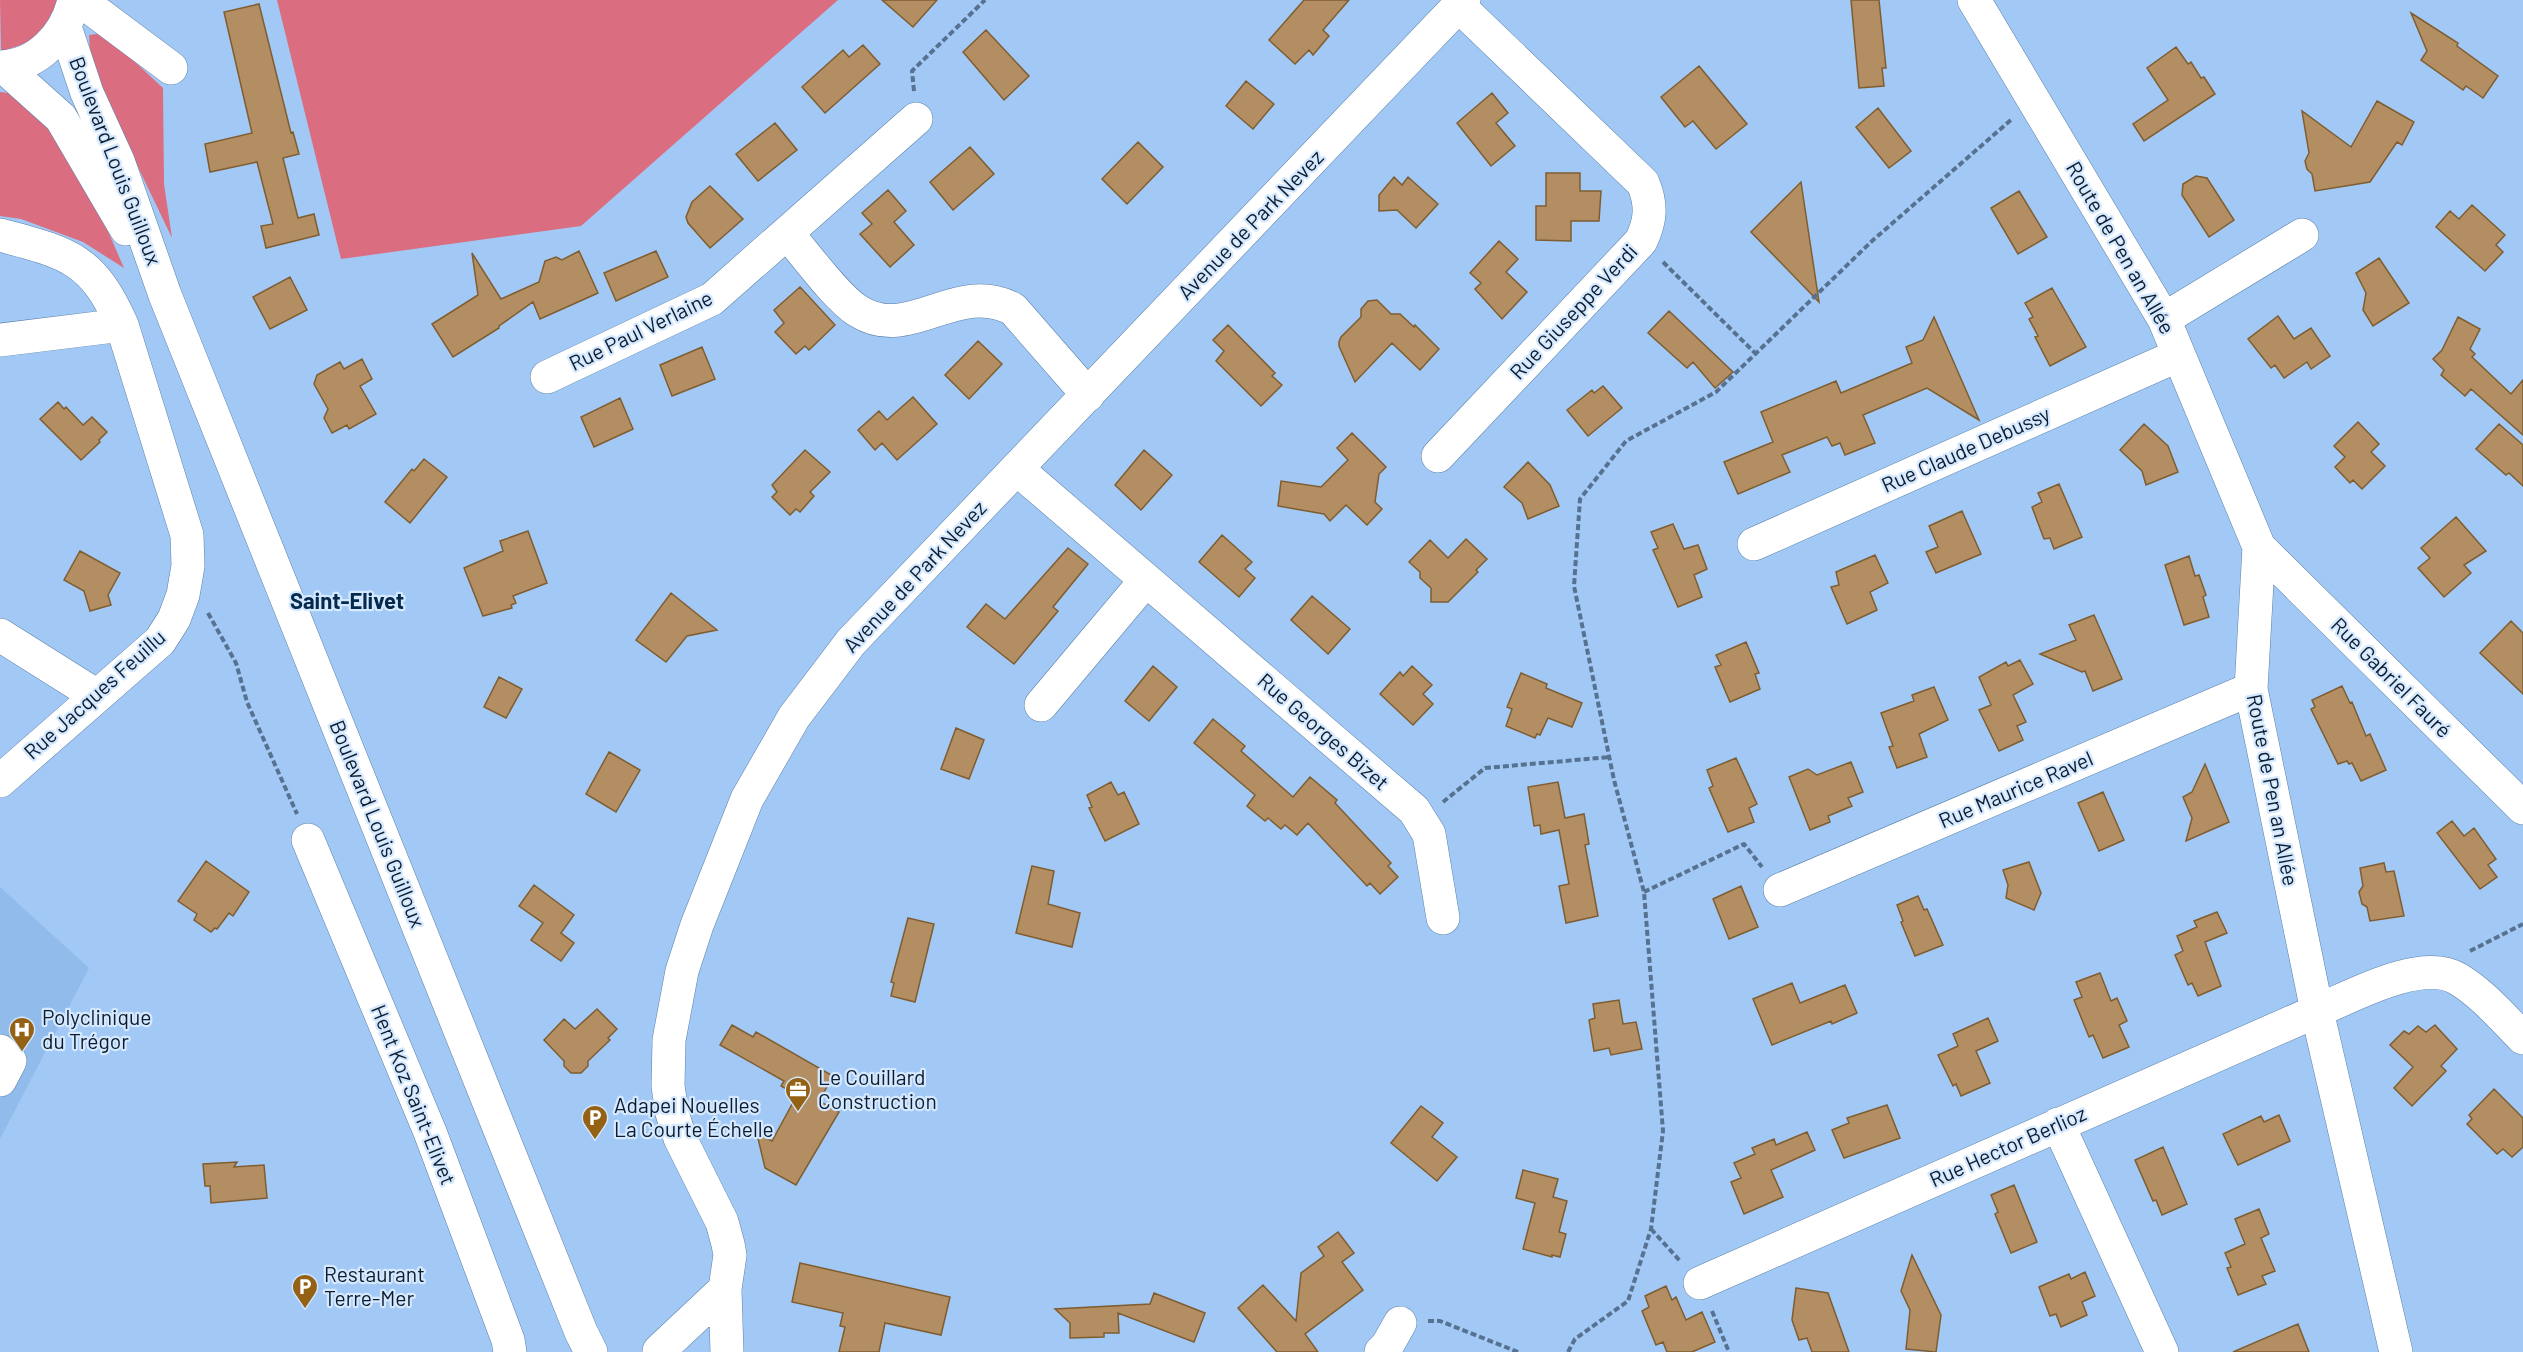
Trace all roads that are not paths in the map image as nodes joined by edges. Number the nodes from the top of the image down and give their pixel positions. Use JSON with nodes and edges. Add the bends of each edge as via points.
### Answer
{"nodes":[{"id":1,"x":1974,"y":0,"type":"edge"},
{"id":2,"x":1462,"y":3,"type":"edge"},
{"id":3,"x":73,"y":9,"type":"edge"},
{"id":4,"x":2,"y":67,"type":"edge"},
{"id":5,"x":171,"y":68,"type":"dead end"},
{"id":6,"x":916,"y":119,"type":"road end"},
{"id":7,"x":787,"y":233,"type":"junction"},
{"id":8,"x":2302,"y":235,"type":"dead end"},
{"id":9,"x":0,"y":236,"type":"edge"},
{"id":10,"x":165,"y":295,"type":"junction"},
{"id":11,"x":2163,"y":319,"type":"junction"},
{"id":12,"x":122,"y":325,"type":"junction"},
{"id":13,"x":0,"y":339,"type":"edge"},
{"id":14,"x":2179,"y":355,"type":"junction"},
{"id":15,"x":547,"y":377,"type":"dead end"},
{"id":16,"x":1088,"y":395,"type":"junction"},
{"id":17,"x":1438,"y":456,"type":"dead end"},
{"id":18,"x":1017,"y":469,"type":"junction"},
{"id":19,"x":1754,"y":544,"type":"dead end"},
{"id":20,"x":2259,"y":547,"type":"junction"},
{"id":21,"x":1146,"y":580,"type":"junction"},
{"id":22,"x":0,"y":635,"type":"edge"},
{"id":23,"x":2251,"y":689,"type":"junction"},
{"id":24,"x":97,"y":696,"type":"junction"},
{"id":25,"x":1041,"y":705,"type":"dead end"},
{"id":26,"x":0,"y":781,"type":"edge"},
{"id":27,"x":2523,"y":808,"type":"edge"},
{"id":28,"x":308,"y":840,"type":"road end"},
{"id":29,"x":1780,"y":890,"type":"road end"},
{"id":30,"x":1443,"y":918,"type":"dead end"},
{"id":31,"x":2317,"y":1011,"type":"junction"},
{"id":32,"x":2523,"y":1038,"type":"edge"},
{"id":33,"x":0,"y":1051,"type":"edge"},
{"id":34,"x":0,"y":1080,"type":"edge"},
{"id":35,"x":2058,"y":1125,"type":"junction"},
{"id":36,"x":1700,"y":1283,"type":"dead end"},
{"id":37,"x":724,"y":1289,"type":"junction"},
{"id":38,"x":1400,"y":1323,"type":"road end"},
{"id":39,"x":510,"y":1352,"type":"edge"},
{"id":40,"x":591,"y":1352,"type":"edge"},
{"id":41,"x":657,"y":1352,"type":"edge"},
{"id":42,"x":727,"y":1352,"type":"edge"},
{"id":43,"x":1381,"y":1352,"type":"edge"},
{"id":44,"x":2162,"y":1352,"type":"edge"},
{"id":45,"x":2396,"y":1352,"type":"edge"}],
"edges":[{"from":1,"to":11,"type":"street","name":"Route de Pen an Allée"},
{"from":2,"to":16,"type":"street","name":"Avenue de Park Nevez"},
{"from":2,"to":17,"type":"street","name":"Rue Giuseppe Verdi","via":[[1643,183],[1651,213],[1641,241]]},
{"from":3,"to":4,"type":"street","via":[[49,47],[28,60]]},
{"from":3,"to":5,"type":"street"},
{"from":3,"to":10,"type":"street","name":"Boulevard Louis Guilloux","via":[[87,93],[118,161]]},
{"from":4,"to":10,"type":"street","name":"Boulevard Louis Guilloux","via":[[61,118]]},
{"from":6,"to":7,"type":"street","name":"Rue Paul Verlaine"},
{"from":7,"to":15,"type":"street","name":"Rue Paul Verlaine","via":[[712,299]]},
{"from":7,"to":16,"type":"street","via":[[851,306],[872,318],[892,322],[975,299],[1003,304],[1012,309]]},
{"from":8,"to":11,"type":"street"},
{"from":9,"to":12,"type":"street","name":"Rue Jacques Feuillu","via":[[57,250],[79,263],[97,280]]},
{"from":10,"to":40,"type":"street","name":"Boulevard Louis Guilloux"},
{"from":11,"to":14,"type":"street","name":"Route de Pen an Allée"},
{"from":12,"to":13,"type":"street"},
{"from":12,"to":24,"type":"street","name":"Rue Jacques Feuillu","via":[[187,535],[186,580],[179,608],[160,641]]},
{"from":14,"to":19,"type":"street","name":"Rue Claude Debussy"},
{"from":14,"to":20,"type":"street","name":"Route de Pen an Allée"},
{"from":16,"to":18,"type":"street","name":"Avenue de Park Nevez"},
{"from":18,"to":21,"type":"street","name":"Rue Georges Bizet"},
{"from":18,"to":37,"type":"street","name":"Avenue de Park Nevez","via":[[852,642],[794,717],[747,799],[697,925],[682,971],[669,1040],[668,1086],[680,1138],[726,1233],[730,1255]]},
{"from":20,"to":23,"type":"street","name":"Route de Pen an Allée"},
{"from":20,"to":27,"type":"street","name":"Rue Gabriel Fauré"},
{"from":21,"to":25,"type":"street"},
{"from":21,"to":30,"type":"street","name":"Rue Georges Bizet","via":[[1414,810],[1429,834]]},
{"from":22,"to":24,"type":"street"},
{"from":23,"to":29,"type":"street","name":"Rue Maurice Ravel"},
{"from":23,"to":31,"type":"street","name":"Route de Pen an Allée"},
{"from":24,"to":26,"type":"street","name":"Rue Jacques Feuillu"},
{"from":28,"to":39,"type":"street","name":"Hent Koz Saint-Elivet","via":[[430,1132]]},
{"from":31,"to":32,"type":"street","name":"Rue Hector Berlioz","via":[[2411,973],[2429,972],[2456,977]]},
{"from":31,"to":35,"type":"street","name":"Rue Hector Berlioz"},
{"from":31,"to":45,"type":"street","name":"Route de Pen an Allée"},
{"from":33,"to":34,"type":"street","via":[[10,1061]]},
{"from":35,"to":36,"type":"street","name":"Rue Hector Berlioz"},
{"from":35,"to":44,"type":"street"},
{"from":37,"to":41,"type":"street"},
{"from":37,"to":42,"type":"street","name":"Avenue de Park Nevez"},
{"from":38,"to":43,"type":"street"}]}
